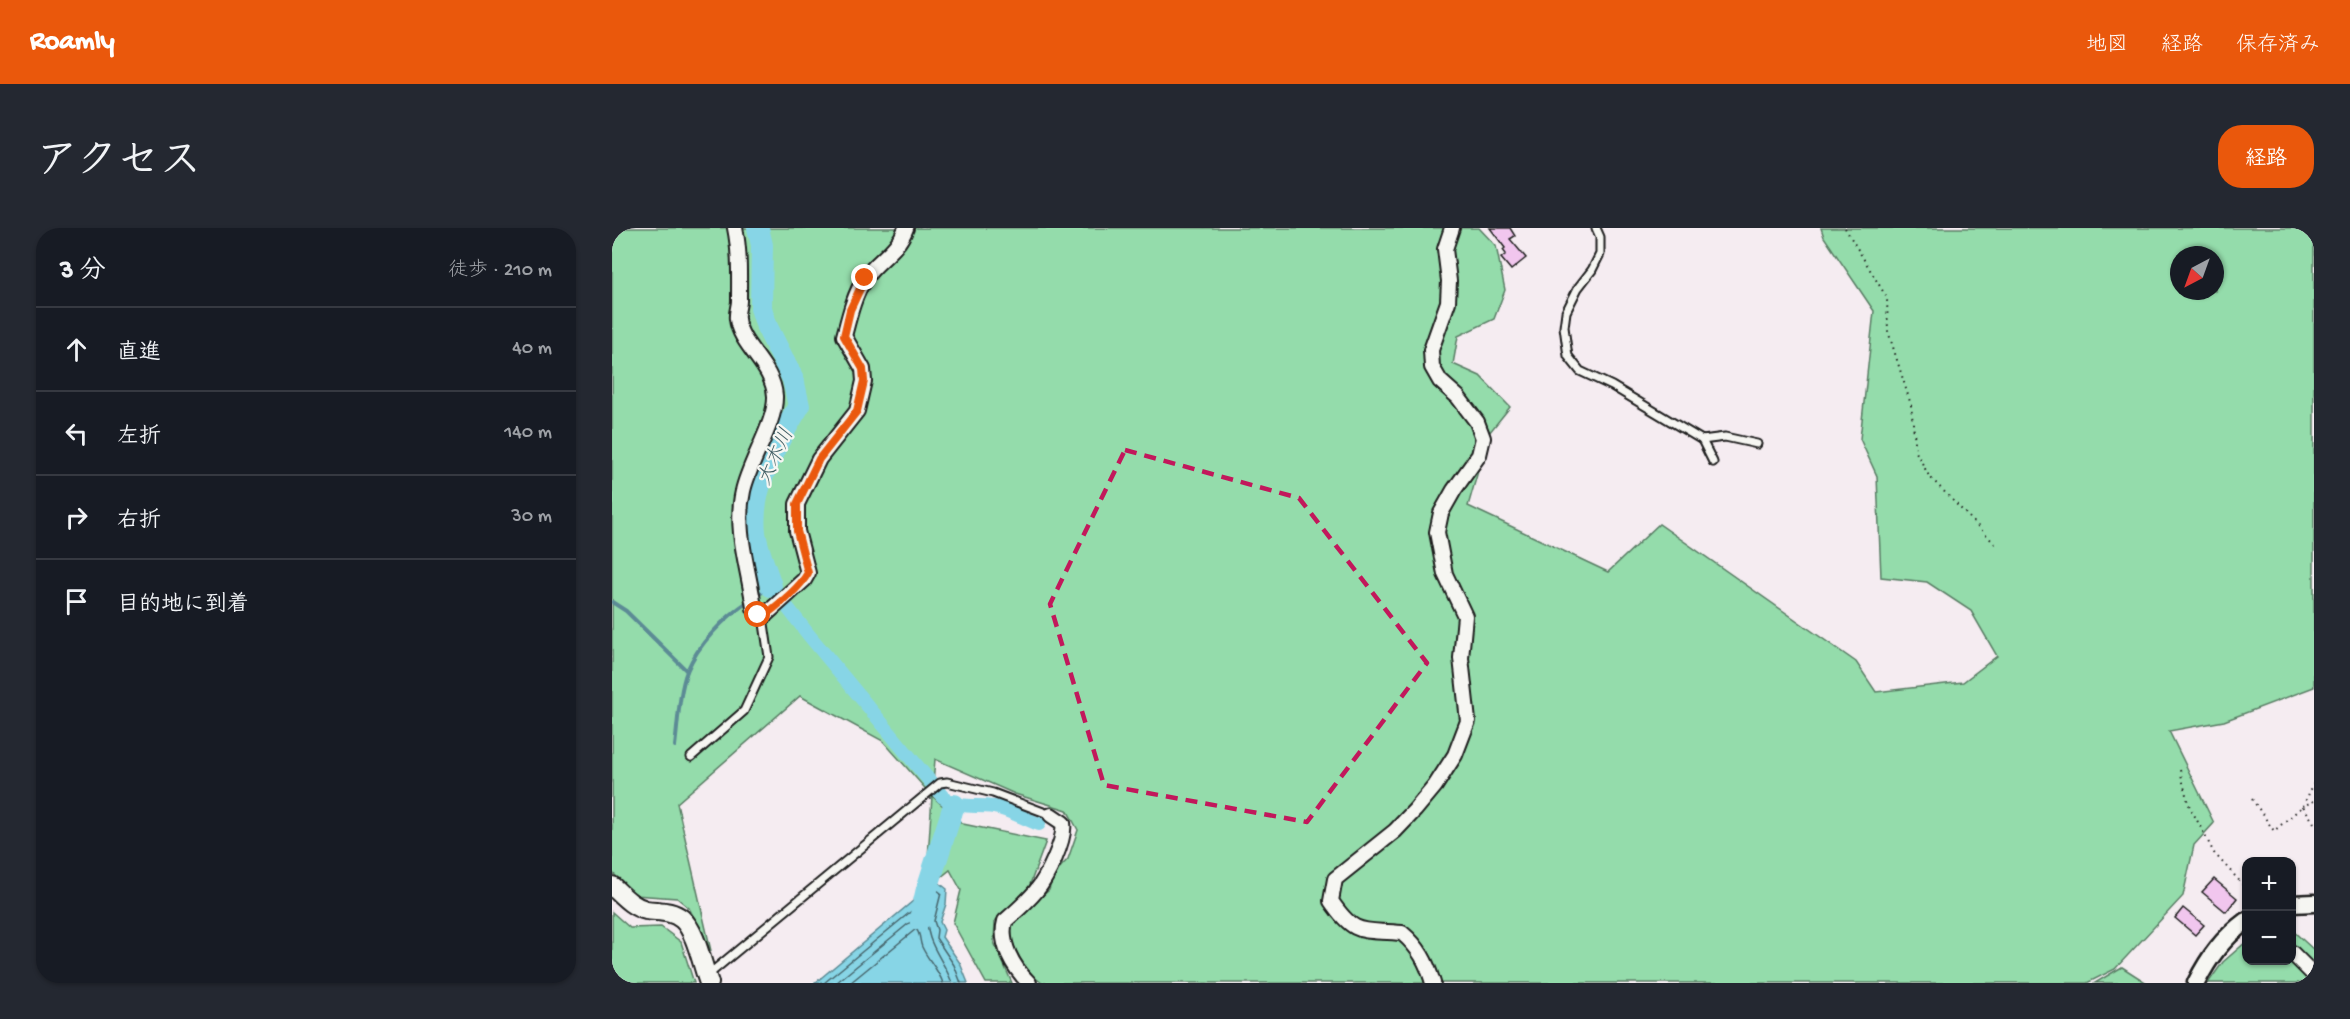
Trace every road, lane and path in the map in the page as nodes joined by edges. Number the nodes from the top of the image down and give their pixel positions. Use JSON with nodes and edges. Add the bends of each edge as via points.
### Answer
{"nodes":[{"id":1,"x":735,"y":228,"type":"edge"},
{"id":2,"x":906,"y":228,"type":"edge"},
{"id":3,"x":1452,"y":228,"type":"edge"},
{"id":4,"x":1596,"y":228,"type":"edge"},
{"id":5,"x":1845,"y":228,"type":"edge"},
{"id":6,"x":1702,"y":440,"type":"junction"},
{"id":7,"x":1757,"y":444,"type":"dead end"},
{"id":8,"x":1713,"y":462,"type":"dead end"},
{"id":9,"x":1998,"y":547,"type":"dead end"},
{"id":10,"x":762,"y":612,"type":"junction"},
{"id":11,"x":691,"y":757,"type":"dead end"},
{"id":12,"x":2180,"y":770,"type":"dead end"},
{"id":13,"x":2314,"y":783,"type":"edge"},
{"id":14,"x":2252,"y":799,"type":"dead end"},
{"id":15,"x":2314,"y":801,"type":"edge"},
{"id":16,"x":2303,"y":806,"type":"junction"},
{"id":17,"x":1051,"y":815,"type":"joint"},
{"id":18,"x":2314,"y":823,"type":"edge"},
{"id":19,"x":2242,"y":883,"type":"edge"},
{"id":20,"x":612,"y":886,"type":"edge"},
{"id":21,"x":2314,"y":903,"type":"edge"},
{"id":22,"x":2296,"y":904,"type":"edge"},
{"id":23,"x":2242,"y":925,"type":"edge"},
{"id":24,"x":2296,"y":957,"type":"edge"},
{"id":25,"x":2314,"y":975,"type":"edge"},
{"id":26,"x":708,"y":980,"type":"edge"},
{"id":27,"x":1029,"y":983,"type":"edge"},
{"id":28,"x":1433,"y":983,"type":"edge"},
{"id":29,"x":2196,"y":983,"type":"edge"}],
"edges":[{"from":1,"to":10,"type":"street","via":[[740,251],[737,319],[772,381],[775,397],[772,417],[743,489],[738,516],[752,588]]},
{"from":2,"to":10,"type":"street","via":[[893,251],[865,278],[850,310],[844,336],[863,369],[864,381],[857,411],[819,459],[797,504],[797,531],[808,573],[795,588]]},
{"from":3,"to":28,"type":"street","via":[[1445,249],[1449,302],[1431,350],[1432,367],[1440,381],[1477,422],[1483,438],[1479,455],[1441,513],[1437,532],[1445,574],[1465,616],[1461,658],[1468,721],[1455,755],[1435,786],[1395,831],[1335,879],[1331,901],[1355,929],[1402,933],[1421,954]]},
{"from":4,"to":6,"type":"lane","via":[[1600,254],[1566,312],[1568,356],[1580,371]]},
{"from":5,"to":9,"type":"path","via":[[1887,298],[1888,331],[1911,405],[1916,452],[1929,476]]},
{"from":6,"to":7,"type":"lane","via":[[1725,436]]},
{"from":6,"to":8,"type":"lane"},
{"from":10,"to":11,"type":"lane","via":[[769,657],[744,711]]},
{"from":12,"to":19,"type":"path","via":[[2188,803],[2214,853]]},
{"from":13,"to":16,"type":"path"},
{"from":14,"to":16,"type":"path","via":[[2274,831]]},
{"from":15,"to":16,"type":"path"},
{"from":16,"to":18,"type":"path"},
{"from":17,"to":26,"type":"lane","via":[[993,794],[940,783]]},
{"from":17,"to":27,"type":"street","via":[[1063,823],[1061,847],[1037,891],[1005,921],[1002,940]]},
{"from":20,"to":26,"type":"main road","via":[[645,910],[666,911],[682,919]]},
{"from":21,"to":22,"type":"street"},
{"from":23,"to":29,"type":"street","via":[[2209,957]]},
{"from":24,"to":25,"type":"street"}]}
